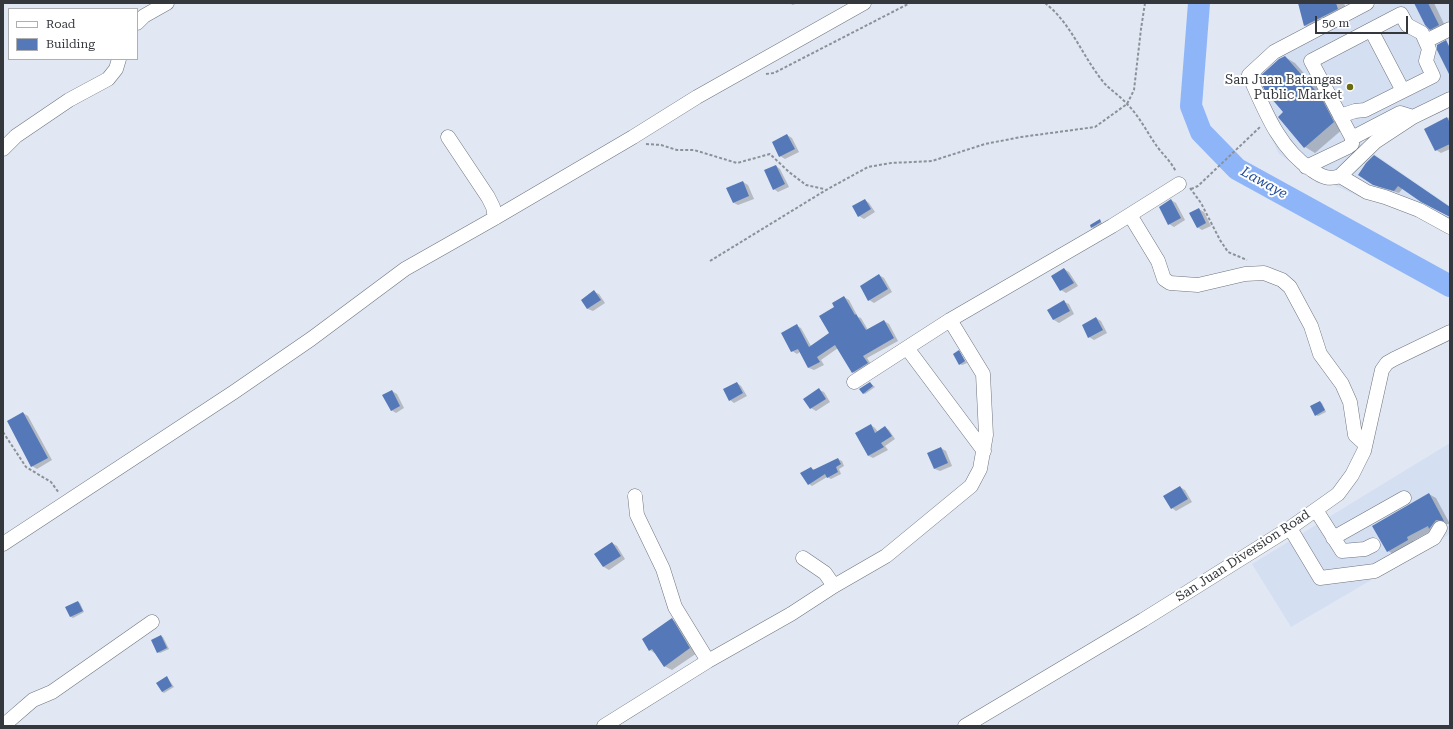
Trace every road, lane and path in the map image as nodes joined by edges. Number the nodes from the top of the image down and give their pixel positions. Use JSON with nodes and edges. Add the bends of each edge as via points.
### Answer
{"nodes":[{"id":1,"x":167,"y":3,"type":"edge"},
{"id":2,"x":864,"y":3,"type":"edge"},
{"id":3,"x":910,"y":3,"type":"edge"},
{"id":4,"x":1045,"y":3,"type":"edge"},
{"id":5,"x":1145,"y":3,"type":"edge"},
{"id":6,"x":1367,"y":3,"type":"edge"},
{"id":7,"x":138,"y":22,"type":"edge"},
{"id":8,"x":1450,"y":29,"type":"edge"},
{"id":9,"x":1371,"y":30,"type":"junction"},
{"id":10,"x":1426,"y":41,"type":"junction"},
{"id":11,"x":119,"y":60,"type":"edge"},
{"id":12,"x":763,"y":75,"type":"dead end"},
{"id":13,"x":1403,"y":91,"type":"junction"},
{"id":14,"x":1450,"y":99,"type":"edge"},
{"id":15,"x":1127,"y":104,"type":"junction"},
{"id":16,"x":1340,"y":116,"type":"junction"},
{"id":17,"x":1413,"y":117,"type":"junction"},
{"id":18,"x":1266,"y":122,"type":"dead end"},
{"id":19,"x":448,"y":137,"type":"dead end"},
{"id":20,"x":633,"y":137,"type":"junction"},
{"id":21,"x":1352,"y":138,"type":"junction"},
{"id":22,"x":3,"y":149,"type":"edge"},
{"id":23,"x":1306,"y":167,"type":"junction"},
{"id":24,"x":1335,"y":178,"type":"junction"},
{"id":25,"x":1180,"y":184,"type":"joint"},
{"id":26,"x":826,"y":190,"type":"junction"},
{"id":27,"x":1130,"y":215,"type":"junction"},
{"id":28,"x":495,"y":218,"type":"junction"},
{"id":29,"x":1450,"y":227,"type":"edge"},
{"id":30,"x":710,"y":261,"type":"dead end"},
{"id":31,"x":1252,"y":262,"type":"dead end"},
{"id":32,"x":950,"y":320,"type":"junction"},
{"id":33,"x":1450,"y":332,"type":"edge"},
{"id":34,"x":907,"y":348,"type":"junction"},
{"id":35,"x":854,"y":382,"type":"dead end"},
{"id":36,"x":3,"y":432,"type":"edge"},
{"id":37,"x":1366,"y":444,"type":"junction"},
{"id":38,"x":984,"y":451,"type":"junction"},
{"id":39,"x":635,"y":496,"type":"dead end"},
{"id":40,"x":1404,"y":498,"type":"dead end"},
{"id":41,"x":66,"y":503,"type":"junction"},
{"id":42,"x":1316,"y":510,"type":"junction"},
{"id":43,"x":1290,"y":528,"type":"junction"},
{"id":44,"x":1440,"y":528,"type":"dead end"},
{"id":45,"x":1334,"y":538,"type":"junction"},
{"id":46,"x":3,"y":544,"type":"edge"},
{"id":47,"x":1373,"y":545,"type":"dead end"},
{"id":48,"x":803,"y":558,"type":"dead end"},
{"id":49,"x":834,"y":586,"type":"junction"},
{"id":50,"x":152,"y":622,"type":"dead end"},
{"id":51,"x":708,"y":661,"type":"junction"},
{"id":52,"x":3,"y":726,"type":"edge"},
{"id":53,"x":604,"y":726,"type":"edge"},
{"id":54,"x":965,"y":726,"type":"edge"}],
"edges":[{"from":1,"to":7,"type":"street"},
{"from":2,"to":20,"type":"street","via":[[697,97]]},
{"from":3,"to":12,"type":"path","via":[[774,73]]},
{"from":4,"to":15,"type":"path","via":[[1074,36],[1106,84]]},
{"from":5,"to":15,"type":"path","via":[[1134,90]]},
{"from":6,"to":23,"type":"street","via":[[1274,52],[1249,74],[1269,119],[1287,148]]},
{"from":8,"to":10,"type":"street"},
{"from":9,"to":10,"type":"street","via":[[1402,14],[1408,25],[1422,33]]},
{"from":9,"to":13,"type":"street"},
{"from":9,"to":16,"type":"street","via":[[1310,61]]},
{"from":10,"to":13,"type":"street","via":[[1429,49],[1426,61],[1433,76]]},
{"from":11,"to":22,"type":"street","via":[[116,69],[108,79],[57,108],[16,136]]},
{"from":13,"to":16,"type":"street","via":[[1365,110]]},
{"from":14,"to":17,"type":"street"},
{"from":15,"to":25,"type":"path","via":[[1172,164]]},
{"from":15,"to":26,"type":"path","via":[[1095,127],[985,144],[932,161],[868,167]]},
{"from":16,"to":21,"type":"street"},
{"from":17,"to":21,"type":"street","via":[[1400,113]]},
{"from":17,"to":24,"type":"street","via":[[1375,142]]},
{"from":18,"to":31,"type":"path","via":[[1198,186],[1191,189],[1202,203],[1228,252]]},
{"from":19,"to":28,"type":"street","via":[[488,197]]},
{"from":20,"to":26,"type":"path","via":[[648,145],[694,150],[737,163],[770,154],[806,185]]},
{"from":20,"to":28,"type":"street"},
{"from":21,"to":23,"type":"street","via":[[1352,144],[1348,147]]},
{"from":23,"to":24,"type":"street","via":[[1317,174]]},
{"from":24,"to":29,"type":"street","via":[[1419,210]]},
{"from":25,"to":27,"type":"street"},
{"from":26,"to":30,"type":"path"},
{"from":27,"to":32,"type":"street"},
{"from":27,"to":37,"type":"street","via":[[1158,261],[1164,279],[1170,283],[1198,285],[1245,274],[1264,273],[1282,280],[1290,287],[1311,326],[1320,354],[1342,384],[1350,402],[1355,435]]},
{"from":28,"to":41,"type":"street","via":[[405,269],[234,392]]},
{"from":32,"to":34,"type":"street"},
{"from":32,"to":38,"type":"street","via":[[983,374],[986,418]]},
{"from":33,"to":37,"type":"street","name":"San Juan Diversion Road","via":[[1387,363],[1382,370]]},
{"from":34,"to":35,"type":"street"},
{"from":34,"to":38,"type":"street"},
{"from":36,"to":41,"type":"path","via":[[26,467],[51,482]]},
{"from":37,"to":42,"type":"street","name":"San Juan Diversion Road","via":[[1352,475],[1338,494]]},
{"from":38,"to":49,"type":"street","via":[[980,469],[971,486],[886,556]]},
{"from":39,"to":51,"type":"street","via":[[637,515],[663,569],[675,607]]},
{"from":40,"to":45,"type":"street"},
{"from":41,"to":46,"type":"street"},
{"from":42,"to":43,"type":"street","name":"San Juan Diversion Road"},
{"from":42,"to":45,"type":"street"},
{"from":43,"to":44,"type":"street","via":[[1320,578],[1375,571],[1434,538]]},
{"from":43,"to":54,"type":"street","name":"San Juan Diversion Road","via":[[1144,620]]},
{"from":45,"to":47,"type":"street","via":[[1342,551],[1365,549]]},
{"from":48,"to":49,"type":"street","via":[[825,573]]},
{"from":49,"to":51,"type":"street","via":[[791,614]]},
{"from":50,"to":52,"type":"street","via":[[52,692],[33,700]]},
{"from":51,"to":53,"type":"street"}]}
